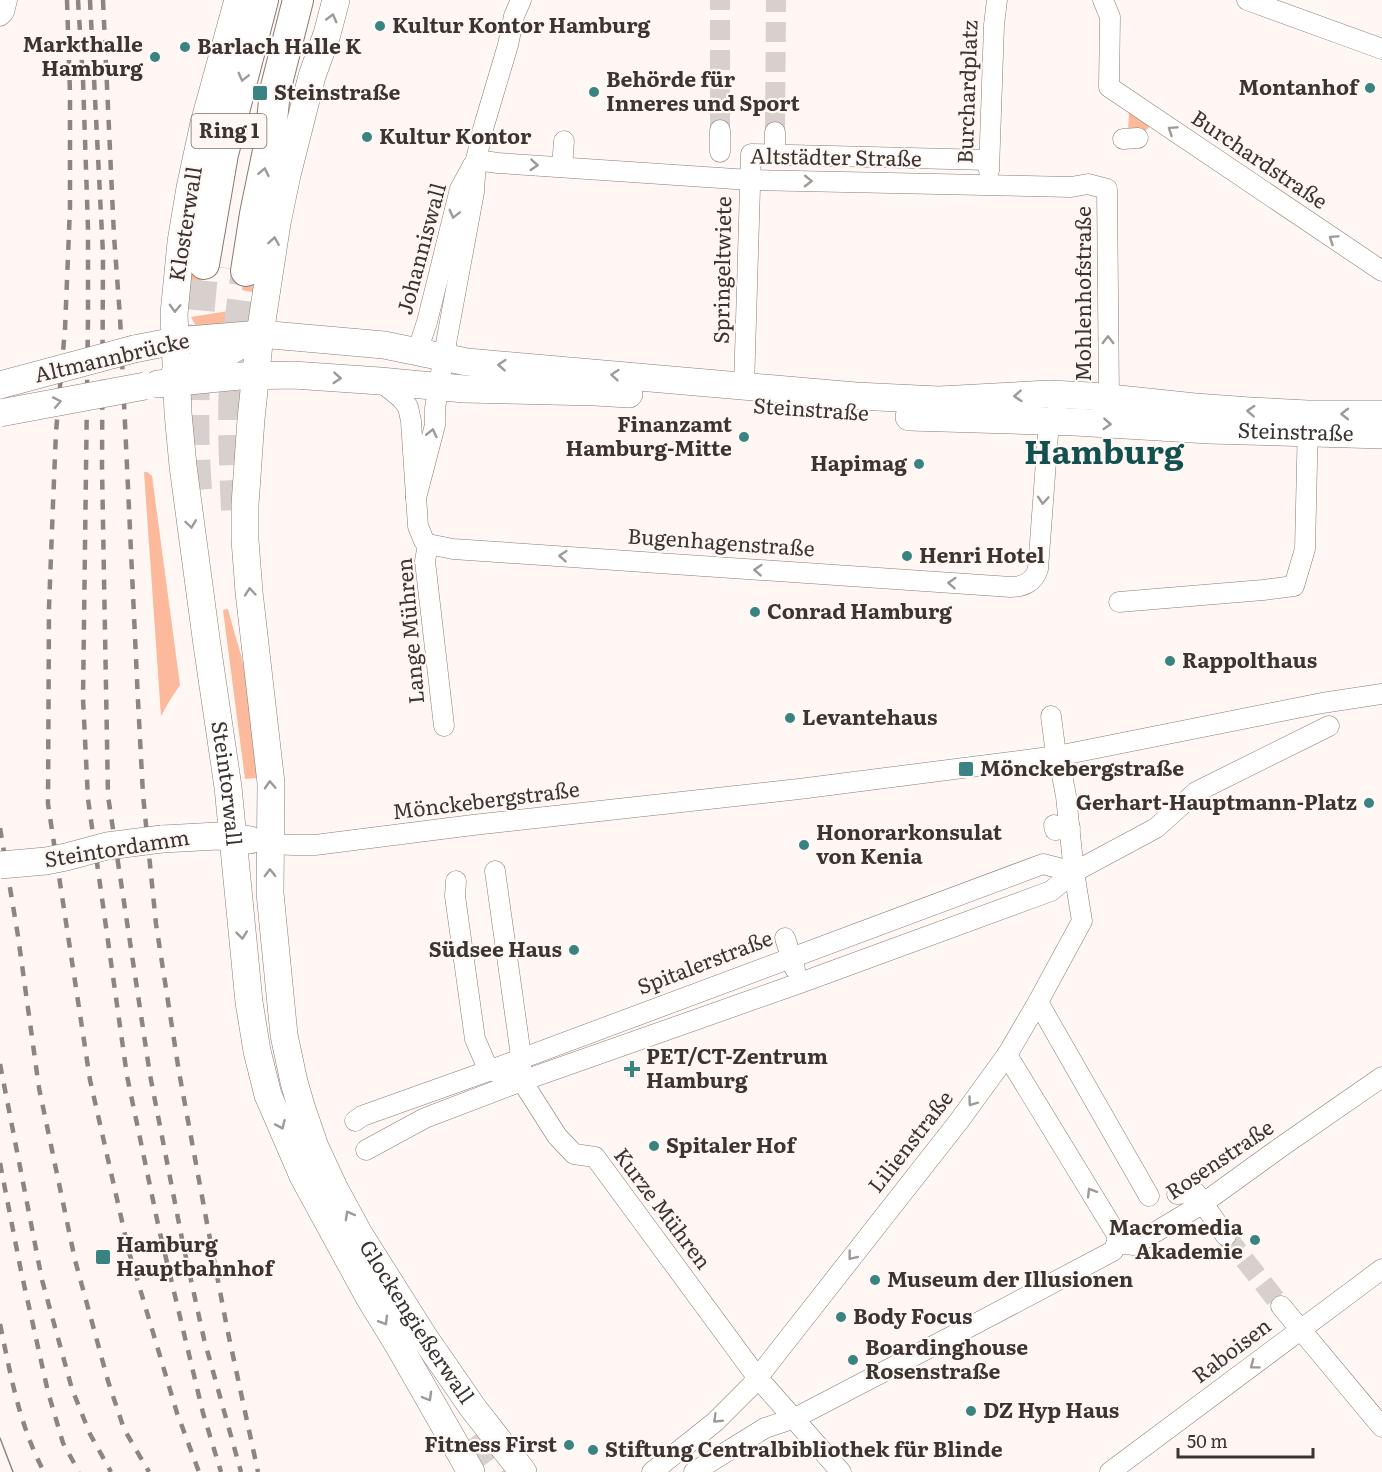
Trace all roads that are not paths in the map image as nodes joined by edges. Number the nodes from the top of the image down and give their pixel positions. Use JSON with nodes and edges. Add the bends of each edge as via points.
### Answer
{"nodes":[{"id":1,"x":238,"y":0,"type":"edge"},
{"id":2,"x":263,"y":0,"type":"edge"},
{"id":3,"x":298,"y":0,"type":"edge"},
{"id":4,"x":336,"y":0,"type":"edge"},
{"id":5,"x":521,"y":0,"type":"edge"},
{"id":6,"x":997,"y":0,"type":"edge"},
{"id":7,"x":1103,"y":0,"type":"edge"},
{"id":8,"x":1247,"y":0,"type":"edge"},
{"id":9,"x":1382,"y":49,"type":"edge"},
{"id":10,"x":720,"y":130,"type":"tunnel mouth"},
{"id":11,"x":775,"y":132,"type":"tunnel mouth"},
{"id":12,"x":564,"y":141,"type":"dead end"},
{"id":13,"x":720,"y":152,"type":"dead end"},
{"id":14,"x":751,"y":154,"type":"joint"},
{"id":15,"x":775,"y":154,"type":"junction"},
{"id":16,"x":476,"y":160,"type":"junction"},
{"id":17,"x":989,"y":160,"type":"junction"},
{"id":18,"x":562,"y":167,"type":"junction"},
{"id":19,"x":750,"y":180,"type":"junction"},
{"id":20,"x":982,"y":185,"type":"junction"},
{"id":21,"x":1107,"y":189,"type":"joint"},
{"id":22,"x":204,"y":264,"type":"tunnel mouth"},
{"id":23,"x":246,"y":271,"type":"tunnel mouth"},
{"id":24,"x":1382,"y":271,"type":"edge"},
{"id":25,"x":260,"y":334,"type":"junction"},
{"id":26,"x":206,"y":338,"type":"junction"},
{"id":27,"x":175,"y":341,"type":"junction"},
{"id":28,"x":232,"y":350,"type":"junction"},
{"id":29,"x":417,"y":351,"type":"junction"},
{"id":30,"x":443,"y":358,"type":"junction"},
{"id":31,"x":248,"y":376,"type":"junction"},
{"id":32,"x":745,"y":376,"type":"junction"},
{"id":33,"x":176,"y":378,"type":"junction"},
{"id":34,"x":380,"y":381,"type":"junction"},
{"id":35,"x":0,"y":385,"type":"edge"},
{"id":36,"x":439,"y":386,"type":"junction"},
{"id":37,"x":1077,"y":396,"type":"junction"},
{"id":38,"x":1109,"y":398,"type":"junction"},
{"id":39,"x":0,"y":413,"type":"edge"},
{"id":40,"x":1382,"y":414,"type":"edge"},
{"id":41,"x":1049,"y":421,"type":"junction"},
{"id":42,"x":1308,"y":423,"type":"junction"},
{"id":43,"x":1382,"y":435,"type":"edge"},
{"id":44,"x":416,"y":498,"type":"junction"},
{"id":45,"x":428,"y":544,"type":"junction"},
{"id":46,"x":1119,"y":602,"type":"dead end"},
{"id":47,"x":1382,"y":694,"type":"edge"},
{"id":48,"x":1051,"y":716,"type":"dead end"},
{"id":49,"x":444,"y":726,"type":"dead end"},
{"id":50,"x":1329,"y":726,"type":"dead end"},
{"id":51,"x":232,"y":837,"type":"junction"},
{"id":52,"x":270,"y":844,"type":"junction"},
{"id":53,"x":0,"y":865,"type":"edge"},
{"id":54,"x":495,"y":871,"type":"dead end"},
{"id":55,"x":1074,"y":872,"type":"junction"},
{"id":56,"x":456,"y":881,"type":"dead end"},
{"id":57,"x":785,"y":938,"type":"dead end"},
{"id":58,"x":791,"y":957,"type":"junction"},
{"id":59,"x":800,"y":983,"type":"junction"},
{"id":60,"x":1038,"y":1002,"type":"junction"},
{"id":61,"x":1006,"y":1055,"type":"junction"},
{"id":62,"x":520,"y":1058,"type":"junction"},
{"id":63,"x":491,"y":1070,"type":"junction"},
{"id":64,"x":1382,"y":1077,"type":"edge"},
{"id":65,"x":522,"y":1081,"type":"junction"},
{"id":66,"x":355,"y":1121,"type":"dead end"},
{"id":67,"x":366,"y":1150,"type":"dead end"},
{"id":68,"x":313,"y":1171,"type":"junction"},
{"id":69,"x":1177,"y":1194,"type":"dead end"},
{"id":70,"x":1149,"y":1196,"type":"dead end"},
{"id":71,"x":1202,"y":1204,"type":"junction"},
{"id":72,"x":1226,"y":1236,"type":"tunnel mouth"},
{"id":73,"x":1117,"y":1244,"type":"junction"},
{"id":74,"x":1382,"y":1269,"type":"edge"},
{"id":75,"x":1281,"y":1306,"type":"tunnel mouth"},
{"id":76,"x":1300,"y":1330,"type":"junction"},
{"id":77,"x":757,"y":1377,"type":"junction"},
{"id":78,"x":795,"y":1418,"type":"junction"},
{"id":79,"x":1382,"y":1427,"type":"edge"},
{"id":80,"x":471,"y":1472,"type":"edge"},
{"id":81,"x":523,"y":1472,"type":"edge"},
{"id":82,"x":652,"y":1472,"type":"edge"},
{"id":83,"x":694,"y":1472,"type":"edge"},
{"id":84,"x":841,"y":1472,"type":"edge"},
{"id":85,"x":1110,"y":1472,"type":"edge"}],
"edges":[{"from":1,"to":27,"type":"main road","name":"Klosterwall","number":"Ring 1","one_way":true,"via":[[190,188],[175,300]]},
{"from":2,"to":22,"type":"main road","number":"Ring 1","one_way":true,"via":[[223,154]]},
{"from":23,"to":3,"type":"main road","number":"Ring 1","one_way":true,"via":[[270,141],[275,91]]},
{"from":25,"to":4,"type":"main road","number":"Ring 1","one_way":true,"via":[[287,175]]},
{"from":5,"to":16,"type":"street","name":"Johanniswall"},
{"from":6,"to":17,"type":"street","name":"Burchardplatz"},
{"from":24,"to":7,"type":"street","name":"Burchardstraße","one_way":true,"via":[[1109,87],[1110,17]]},
{"from":8,"to":9,"type":"street"},
{"from":10,"to":13,"type":"street"},
{"from":11,"to":15,"type":"street"},
{"from":12,"to":18,"type":"street"},
{"from":14,"to":15,"type":"street","name":"Altstädter Straße"},
{"from":14,"to":19,"type":"street","name":"Springeltwiete"},
{"from":15,"to":17,"type":"street","name":"Altstädter Straße"},
{"from":16,"to":18,"type":"street","name":"Altstädter Straße","one_way":true},
{"from":16,"to":29,"type":"street","name":"Johanniswall","one_way":true,"via":[[460,189]]},
{"from":16,"to":30,"type":"street","name":"Johanniswall","via":[[474,192]]},
{"from":17,"to":20,"type":"street","name":"Burchardplatz"},
{"from":18,"to":19,"type":"street","name":"Altstädter Straße"},
{"from":19,"to":20,"type":"street","name":"Altstädter Straße","one_way":true},
{"from":19,"to":32,"type":"street","name":"Springeltwiete"},
{"from":20,"to":21,"type":"street","name":"Altstädter Straße","via":[[1088,184]]},
{"from":38,"to":21,"type":"street","name":"Mohlenhofstraße","one_way":true},
{"from":25,"to":26,"type":"main road","name":"Altmannbrücke"},
{"from":25,"to":28,"type":"main road"},
{"from":25,"to":29,"type":"main road","name":"Steinstraße"},
{"from":25,"to":31,"type":"main road","number":"Ring 1"},
{"from":26,"to":27,"type":"main road","name":"Altmannbrücke"},
{"from":26,"to":28,"type":"main road"},
{"from":27,"to":33,"type":"main road","name":"Klosterwall","number":"Ring 1"},
{"from":27,"to":35,"type":"main road","name":"Altmannbrücke","bridge":true},
{"from":28,"to":31,"type":"main road","number":"Ring 1"},
{"from":28,"to":33,"type":"main road"},
{"from":29,"to":30,"type":"main road","name":"Steinstraße"},
{"from":32,"to":30,"type":"main road","name":"Steinstraße","one_way":true},
{"from":30,"to":36,"type":"street","name":"Lange Mühren"},
{"from":31,"to":33,"type":"main road","name":"Altmannbrücke"},
{"from":31,"to":34,"type":"main road","name":"Steinstraße","one_way":true},
{"from":52,"to":31,"type":"main road","name":"Steintorwall","number":"Ring 1","one_way":true,"via":[[271,783],[245,540],[251,419]]},
{"from":37,"to":32,"type":"main road","name":"Steinstraße","one_way":true,"via":[[939,400],[856,396]]},
{"from":39,"to":33,"type":"main road","name":"Altmannbrücke","one_way":true,"bridge":true},
{"from":33,"to":51,"type":"main road","name":"Steintorwall","number":"Ring 1","one_way":true,"via":[[183,466]]},
{"from":34,"to":36,"type":"main road","name":"Steinstraße"},
{"from":34,"to":44,"type":"street","name":"Lange Mühren","via":[[408,407]]},
{"from":36,"to":41,"type":"main road","name":"Steinstraße","via":[[464,390],[595,392],[930,418]]},
{"from":44,"to":36,"type":"street","name":"Lange Mühren","one_way":true,"via":[[435,425]]},
{"from":37,"to":38,"type":"main road","name":"Steinstraße"},
{"from":37,"to":41,"type":"street"},
{"from":42,"to":38,"type":"main road","name":"Steinstraße","one_way":true},
{"from":40,"to":42,"type":"main road","name":"Steinstraße","one_way":true},
{"from":41,"to":42,"type":"main road","name":"Steinstraße","one_way":true,"via":[[1209,430]]},
{"from":41,"to":45,"type":"street","name":"Bugenhagenstraße","one_way":true,"via":[[1038,568],[1035,576],[1021,586]]},
{"from":42,"to":43,"type":"main road","name":"Steinstraße"},
{"from":42,"to":46,"type":"street","via":[[1305,549],[1294,586]]},
{"from":44,"to":45,"type":"street","name":"Lange Mühren","via":[[418,526]]},
{"from":45,"to":49,"type":"street","name":"Lange Mühren","via":[[425,561]]},
{"from":47,"to":52,"type":"street","name":"Mönckebergstraße","via":[[1057,756],[315,845]]},
{"from":48,"to":55,"type":"street","via":[[1066,796],[1063,826]]},
{"from":50,"to":55,"type":"street","via":[[1196,792],[1156,828]]},
{"from":51,"to":52,"type":"main road","name":"Steintordamm"},
{"from":51,"to":53,"type":"main road","name":"Steintordamm","bridge":true,"via":[[162,839],[107,846],[46,861]]},
{"from":51,"to":68,"type":"main road","name":"Steintorwall","number":"Ring 1","one_way":true,"via":[[257,1051],[268,1095]]},
{"from":68,"to":52,"type":"main road","name":"Steintorwall","number":"Ring 1","one_way":true,"via":[[285,1035],[270,893]]},
{"from":54,"to":62,"type":"street"},
{"from":55,"to":58,"type":"street","name":"Spitalerstraße","via":[[1043,864]]},
{"from":55,"to":59,"type":"street","via":[[1051,891]]},
{"from":55,"to":60,"type":"street","name":"Lilienstraße","via":[[1082,921]]},
{"from":56,"to":63,"type":"street","via":[[475,1039]]},
{"from":57,"to":58,"type":"street"},
{"from":58,"to":59,"type":"street"},
{"from":58,"to":62,"type":"street","name":"Spitalerstraße"},
{"from":59,"to":65,"type":"street"},
{"from":60,"to":61,"type":"street","name":"Lilienstraße"},
{"from":60,"to":70,"type":"street"},
{"from":73,"to":61,"type":"street","one_way":true,"via":[[1117,1235]]},
{"from":61,"to":77,"type":"street","name":"Lilienstraße","one_way":true},
{"from":62,"to":63,"type":"street","name":"Spitalerstraße"},
{"from":62,"to":65,"type":"street","name":"Kurze Mühren"},
{"from":63,"to":65,"type":"street"},
{"from":63,"to":66,"type":"street","name":"Spitalerstraße"},
{"from":64,"to":71,"type":"street","name":"Rosenstraße"},
{"from":65,"to":67,"type":"street","via":[[425,1118]]},
{"from":65,"to":77,"type":"street","name":"Kurze Mühren","via":[[557,1136],[574,1154],[595,1157]]},
{"from":68,"to":80,"type":"main road","name":"Glockengießerwall","number":"Ring 1","one_way":true,"via":[[358,1278]]},
{"from":81,"to":68,"type":"main road","name":"Glockengießerwall","number":"Ring 1","one_way":true,"via":[[473,1408],[359,1233]]},
{"from":69,"to":71,"type":"street","via":[[1195,1192]]},
{"from":71,"to":72,"type":"street"},
{"from":71,"to":73,"type":"street","name":"Rosenstraße","via":[[1134,1245]]},
{"from":73,"to":78,"type":"street","name":"Rosenstraße","via":[[1113,1251]]},
{"from":74,"to":76,"type":"street","name":"Raboisen"},
{"from":75,"to":76,"type":"street"},
{"from":76,"to":79,"type":"street"},
{"from":76,"to":85,"type":"street","name":"Raboisen","one_way":true},
{"from":77,"to":78,"type":"street","name":"Kurze Mühren"},
{"from":77,"to":82,"type":"street","name":"Lilienstraße","one_way":true,"via":[[716,1422]]},
{"from":78,"to":83,"type":"street","name":"Rosenstraße","via":[[765,1428]]},
{"from":78,"to":84,"type":"street","name":"Kurze Mühren"}]}
